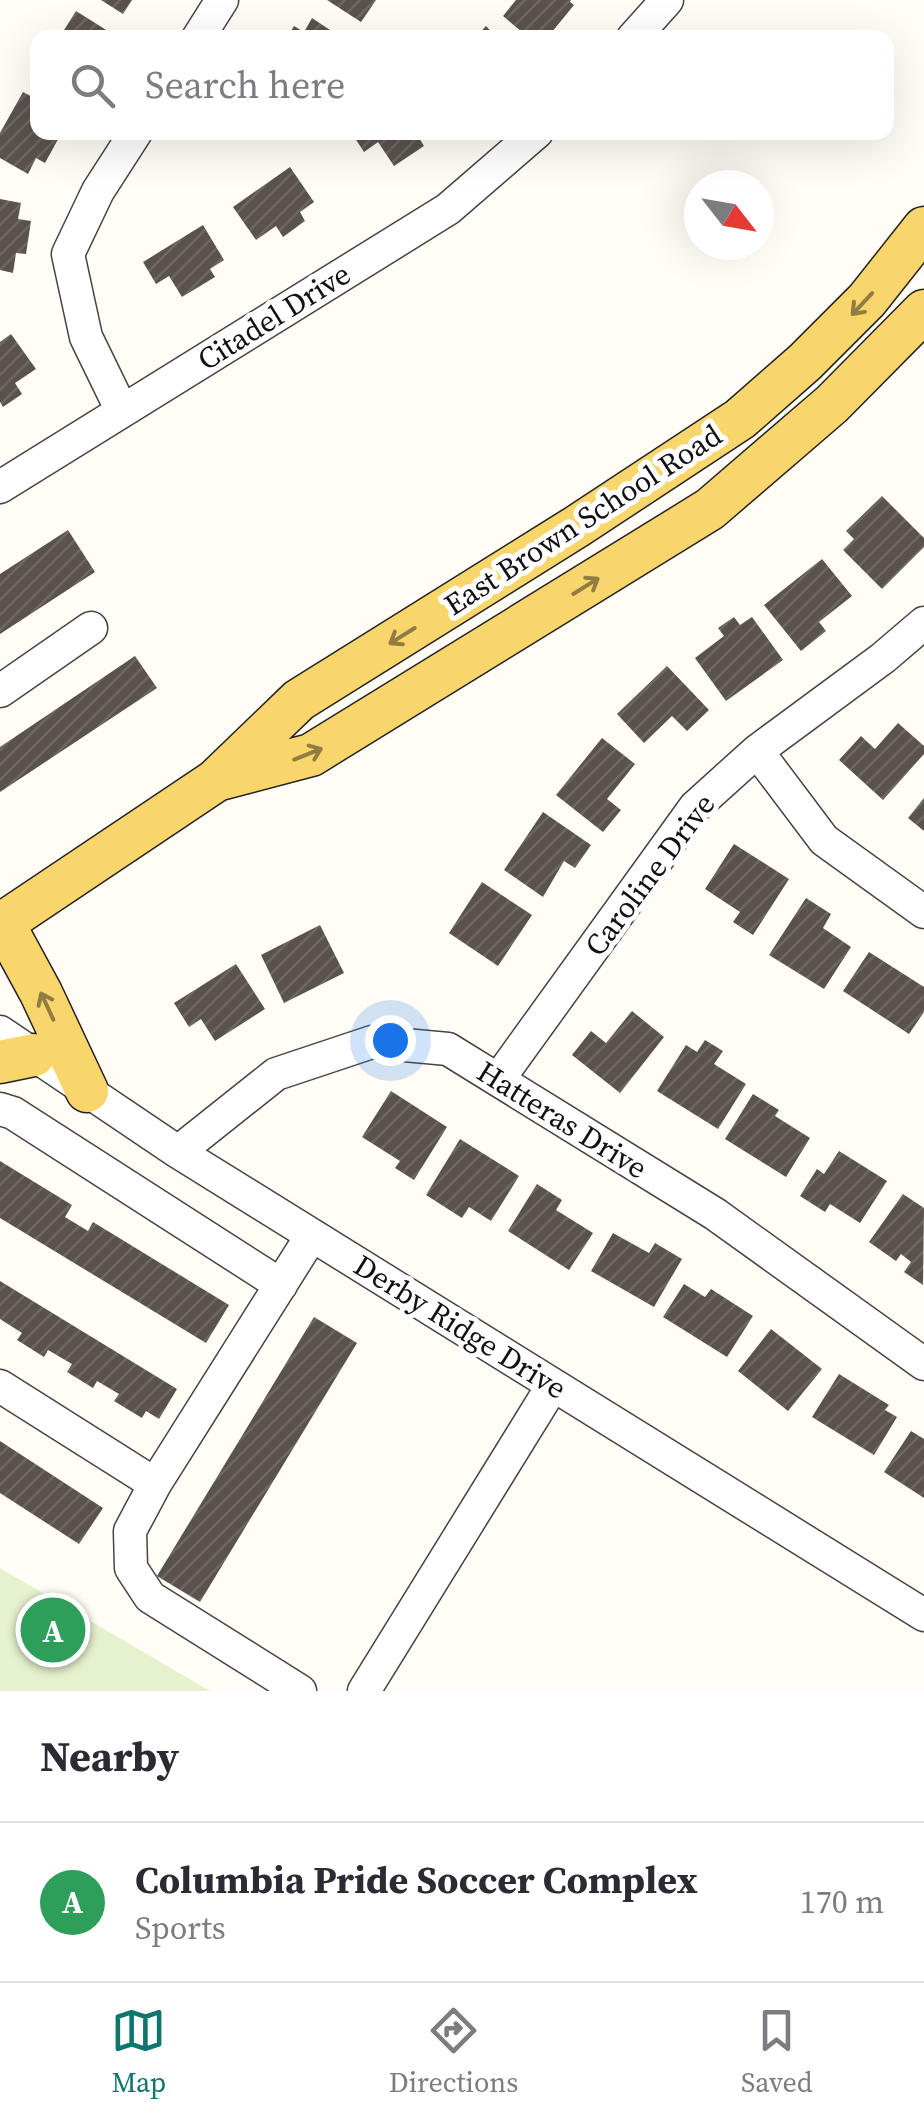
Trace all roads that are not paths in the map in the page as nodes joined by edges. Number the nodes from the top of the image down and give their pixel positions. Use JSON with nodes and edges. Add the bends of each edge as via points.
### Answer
{"nodes":[{"id":1,"x":222,"y":0,"type":"edge"},
{"id":2,"x":666,"y":0,"type":"edge"},
{"id":3,"x":203,"y":30,"type":"edge"},
{"id":4,"x":640,"y":30,"type":"edge"},
{"id":5,"x":131,"y":140,"type":"edge"},
{"id":6,"x":528,"y":140,"type":"edge"},
{"id":7,"x":924,"y":228,"type":"edge"},
{"id":8,"x":924,"y":311,"type":"edge"},
{"id":9,"x":122,"y":411,"type":"junction"},
{"id":10,"x":0,"y":487,"type":"edge"},
{"id":11,"x":924,"y":623,"type":"edge"},
{"id":12,"x":92,"y":628,"type":"dead end"},
{"id":13,"x":0,"y":691,"type":"edge"},
{"id":14,"x":757,"y":751,"type":"junction"},
{"id":15,"x":215,"y":780,"type":"junction"},
{"id":16,"x":1,"y":912,"type":"edge"},
{"id":17,"x":924,"y":912,"type":"edge"},
{"id":18,"x":11,"y":1050,"type":"edge"},
{"id":19,"x":498,"y":1080,"type":"junction"},
{"id":20,"x":86,"y":1091,"type":"junction"},
{"id":21,"x":0,"y":1109,"type":"edge"},
{"id":22,"x":178,"y":1152,"type":"junction"},
{"id":23,"x":312,"y":1235,"type":"junction"},
{"id":24,"x":280,"y":1285,"type":"junction"},
{"id":25,"x":924,"y":1364,"type":"edge"},
{"id":26,"x":553,"y":1385,"type":"junction"},
{"id":27,"x":0,"y":1386,"type":"edge"},
{"id":28,"x":155,"y":1484,"type":"junction"},
{"id":29,"x":924,"y":1615,"type":"edge"},
{"id":30,"x":300,"y":1691,"type":"edge"},
{"id":31,"x":364,"y":1691,"type":"edge"}],
"edges":[{"from":1,"to":3,"type":"street"},
{"from":2,"to":4,"type":"street"},
{"from":5,"to":9,"type":"street","via":[[68,254],[86,337]]},
{"from":6,"to":9,"type":"street","name":"Citadel Drive","via":[[448,209]]},
{"from":7,"to":15,"type":"main road","name":"East Brown School Road","one_way":true,"via":[[867,300],[740,419],[299,700]]},
{"from":15,"to":8,"type":"main road","name":"East Brown School Road","one_way":true,"via":[[311,755],[710,510],[832,404]]},
{"from":9,"to":10,"type":"street","name":"Citadel Drive"},
{"from":11,"to":14,"type":"street","name":"Caroline Drive"},
{"from":12,"to":13,"type":"street"},
{"from":14,"to":17,"type":"street","via":[[824,840]]},
{"from":14,"to":19,"type":"street","name":"Caroline Drive","via":[[695,807]]},
{"from":15,"to":16,"type":"main road","name":"East Brown School Road","via":[[70,880]]},
{"from":20,"to":16,"type":"main road","one_way":true},
{"from":18,"to":20,"type":"street","name":"Derby Ridge Drive"},
{"from":19,"to":22,"type":"street","name":"Hatteras Drive","via":[[448,1049],[372,1042],[276,1074]]},
{"from":19,"to":25,"type":"street","name":"Hatteras Drive","via":[[715,1214]]},
{"from":20,"to":22,"type":"street","name":"Derby Ridge Drive"},
{"from":21,"to":24,"type":"street"},
{"from":22,"to":23,"type":"street","name":"Derby Ridge Drive"},
{"from":23,"to":24,"type":"street"},
{"from":23,"to":26,"type":"street","name":"Derby Ridge Drive"},
{"from":24,"to":28,"type":"street"},
{"from":26,"to":29,"type":"street","name":"Derby Ridge Drive"},
{"from":26,"to":31,"type":"street"},
{"from":27,"to":28,"type":"street"},
{"from":28,"to":30,"type":"street","via":[[130,1531],[131,1568],[150,1597]]}]}
